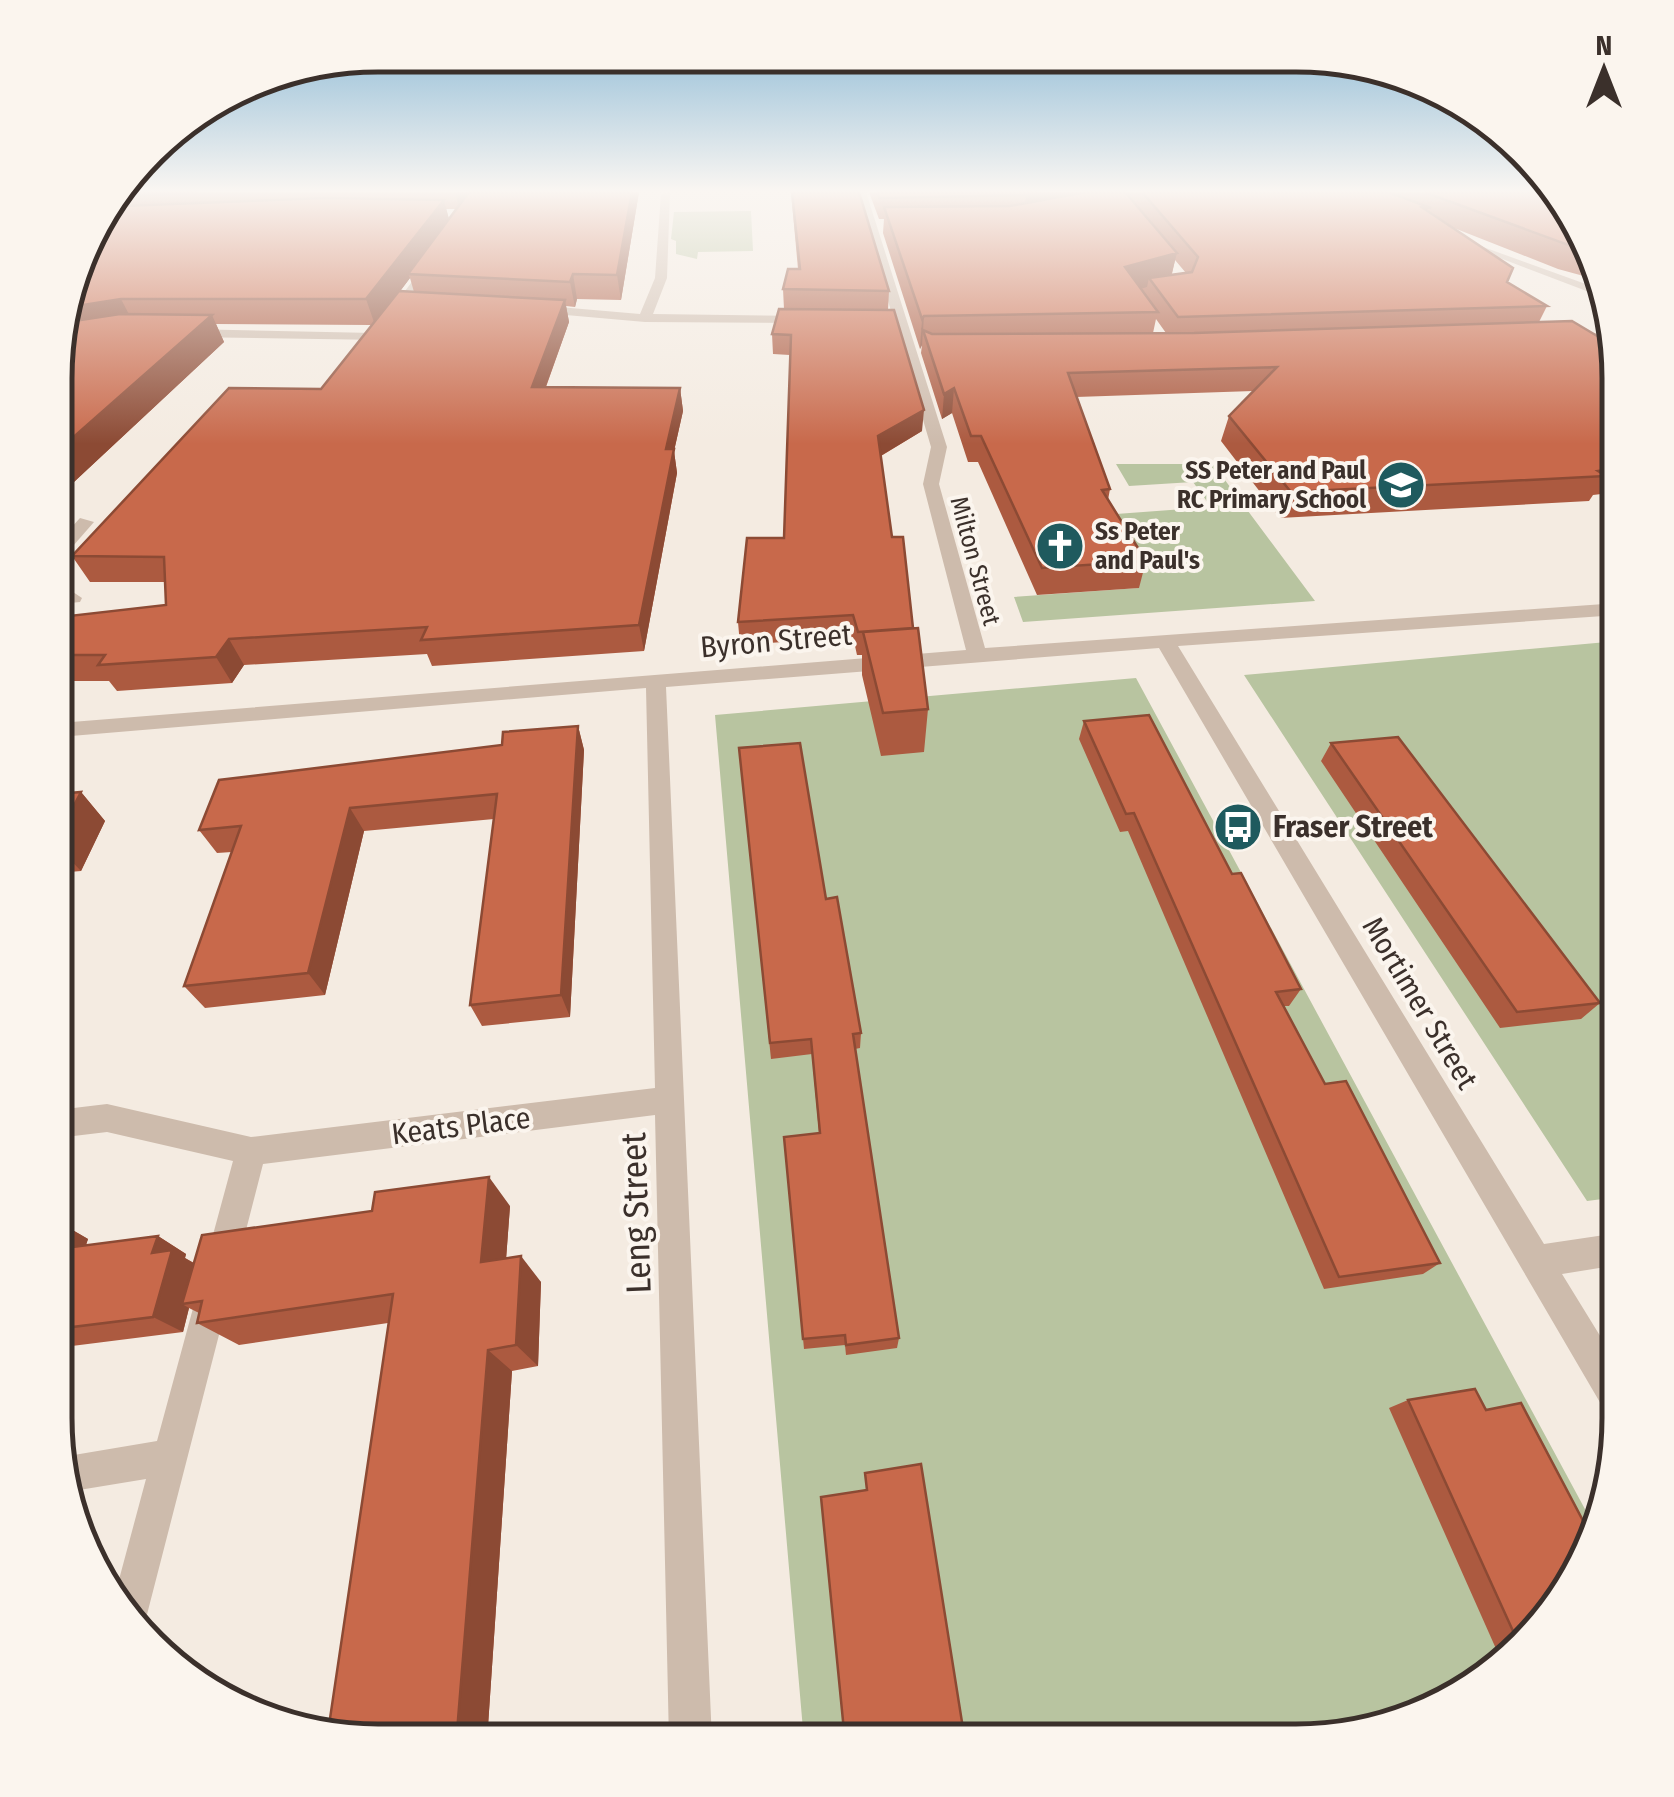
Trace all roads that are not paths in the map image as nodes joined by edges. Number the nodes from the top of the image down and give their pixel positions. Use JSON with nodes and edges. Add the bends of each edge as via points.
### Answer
{"nodes":[{"id":1,"x":422,"y":276,"type":"edge"},
{"id":2,"x":661,"y":276,"type":"edge"},
{"id":3,"x":885,"y":276,"type":"edge"},
{"id":4,"x":1554,"y":276,"type":"edge"},
{"id":5,"x":1587,"y":289,"type":"edge"},
{"id":6,"x":400,"y":306,"type":"junction"},
{"id":7,"x":418,"y":306,"type":"edge"},
{"id":8,"x":524,"y":309,"type":"edge"},
{"id":9,"x":645,"y":318,"type":"junction"},
{"id":10,"x":820,"y":320,"type":"edge"},
{"id":11,"x":878,"y":322,"type":"edge"},
{"id":12,"x":898,"y":322,"type":"junction"},
{"id":13,"x":172,"y":332,"type":"edge"},
{"id":14,"x":1598,"y":336,"type":"edge"},
{"id":15,"x":1550,"y":338,"type":"edge"},
{"id":16,"x":86,"y":522,"type":"dead end"},
{"id":17,"x":72,"y":537,"type":"edge"},
{"id":18,"x":1601,"y":610,"type":"edge"},
{"id":19,"x":1165,"y":641,"type":"junction"},
{"id":20,"x":977,"y":655,"type":"junction"},
{"id":21,"x":656,"y":682,"type":"junction"},
{"id":22,"x":72,"y":729,"type":"edge"},
{"id":23,"x":670,"y":1100,"type":"junction"},
{"id":24,"x":73,"y":1122,"type":"edge"},
{"id":25,"x":251,"y":1151,"type":"junction"},
{"id":26,"x":1601,"y":1252,"type":"edge"},
{"id":27,"x":1537,"y":1262,"type":"junction"},
{"id":28,"x":1601,"y":1369,"type":"edge"},
{"id":29,"x":171,"y":1457,"type":"junction"},
{"id":30,"x":77,"y":1472,"type":"edge"},
{"id":31,"x":133,"y":1601,"type":"edge"},
{"id":32,"x":690,"y":1724,"type":"edge"}],
"edges":[{"from":1,"to":6,"type":"street"},
{"from":2,"to":9,"type":"street"},
{"from":3,"to":12,"type":"street","name":"Milton Street"},
{"from":4,"to":5,"type":"street"},
{"from":6,"to":7,"type":"street"},
{"from":6,"to":13,"type":"street","via":[[378,337]]},
{"from":8,"to":9,"type":"street"},
{"from":9,"to":10,"type":"street"},
{"from":11,"to":12,"type":"street"},
{"from":12,"to":20,"type":"street","name":"Milton Street","via":[[939,447],[932,484]]},
{"from":14,"to":15,"type":"street"},
{"from":16,"to":17,"type":"street"},
{"from":18,"to":19,"type":"street","name":"Byron Street"},
{"from":19,"to":20,"type":"street","name":"Byron Street"},
{"from":19,"to":27,"type":"street","name":"Mortimer Street"},
{"from":20,"to":21,"type":"street","name":"Byron Street"},
{"from":21,"to":22,"type":"street","name":"Byron Street"},
{"from":21,"to":23,"type":"street","name":"Leng Street"},
{"from":23,"to":25,"type":"street","name":"Keats Place"},
{"from":23,"to":32,"type":"street","name":"Leng Street"},
{"from":24,"to":25,"type":"street","name":"Keats Place","via":[[107,1118]]},
{"from":25,"to":29,"type":"street"},
{"from":26,"to":27,"type":"street"},
{"from":27,"to":28,"type":"street","name":"Mortimer Street"},
{"from":29,"to":30,"type":"street"},
{"from":29,"to":31,"type":"street"}]}
